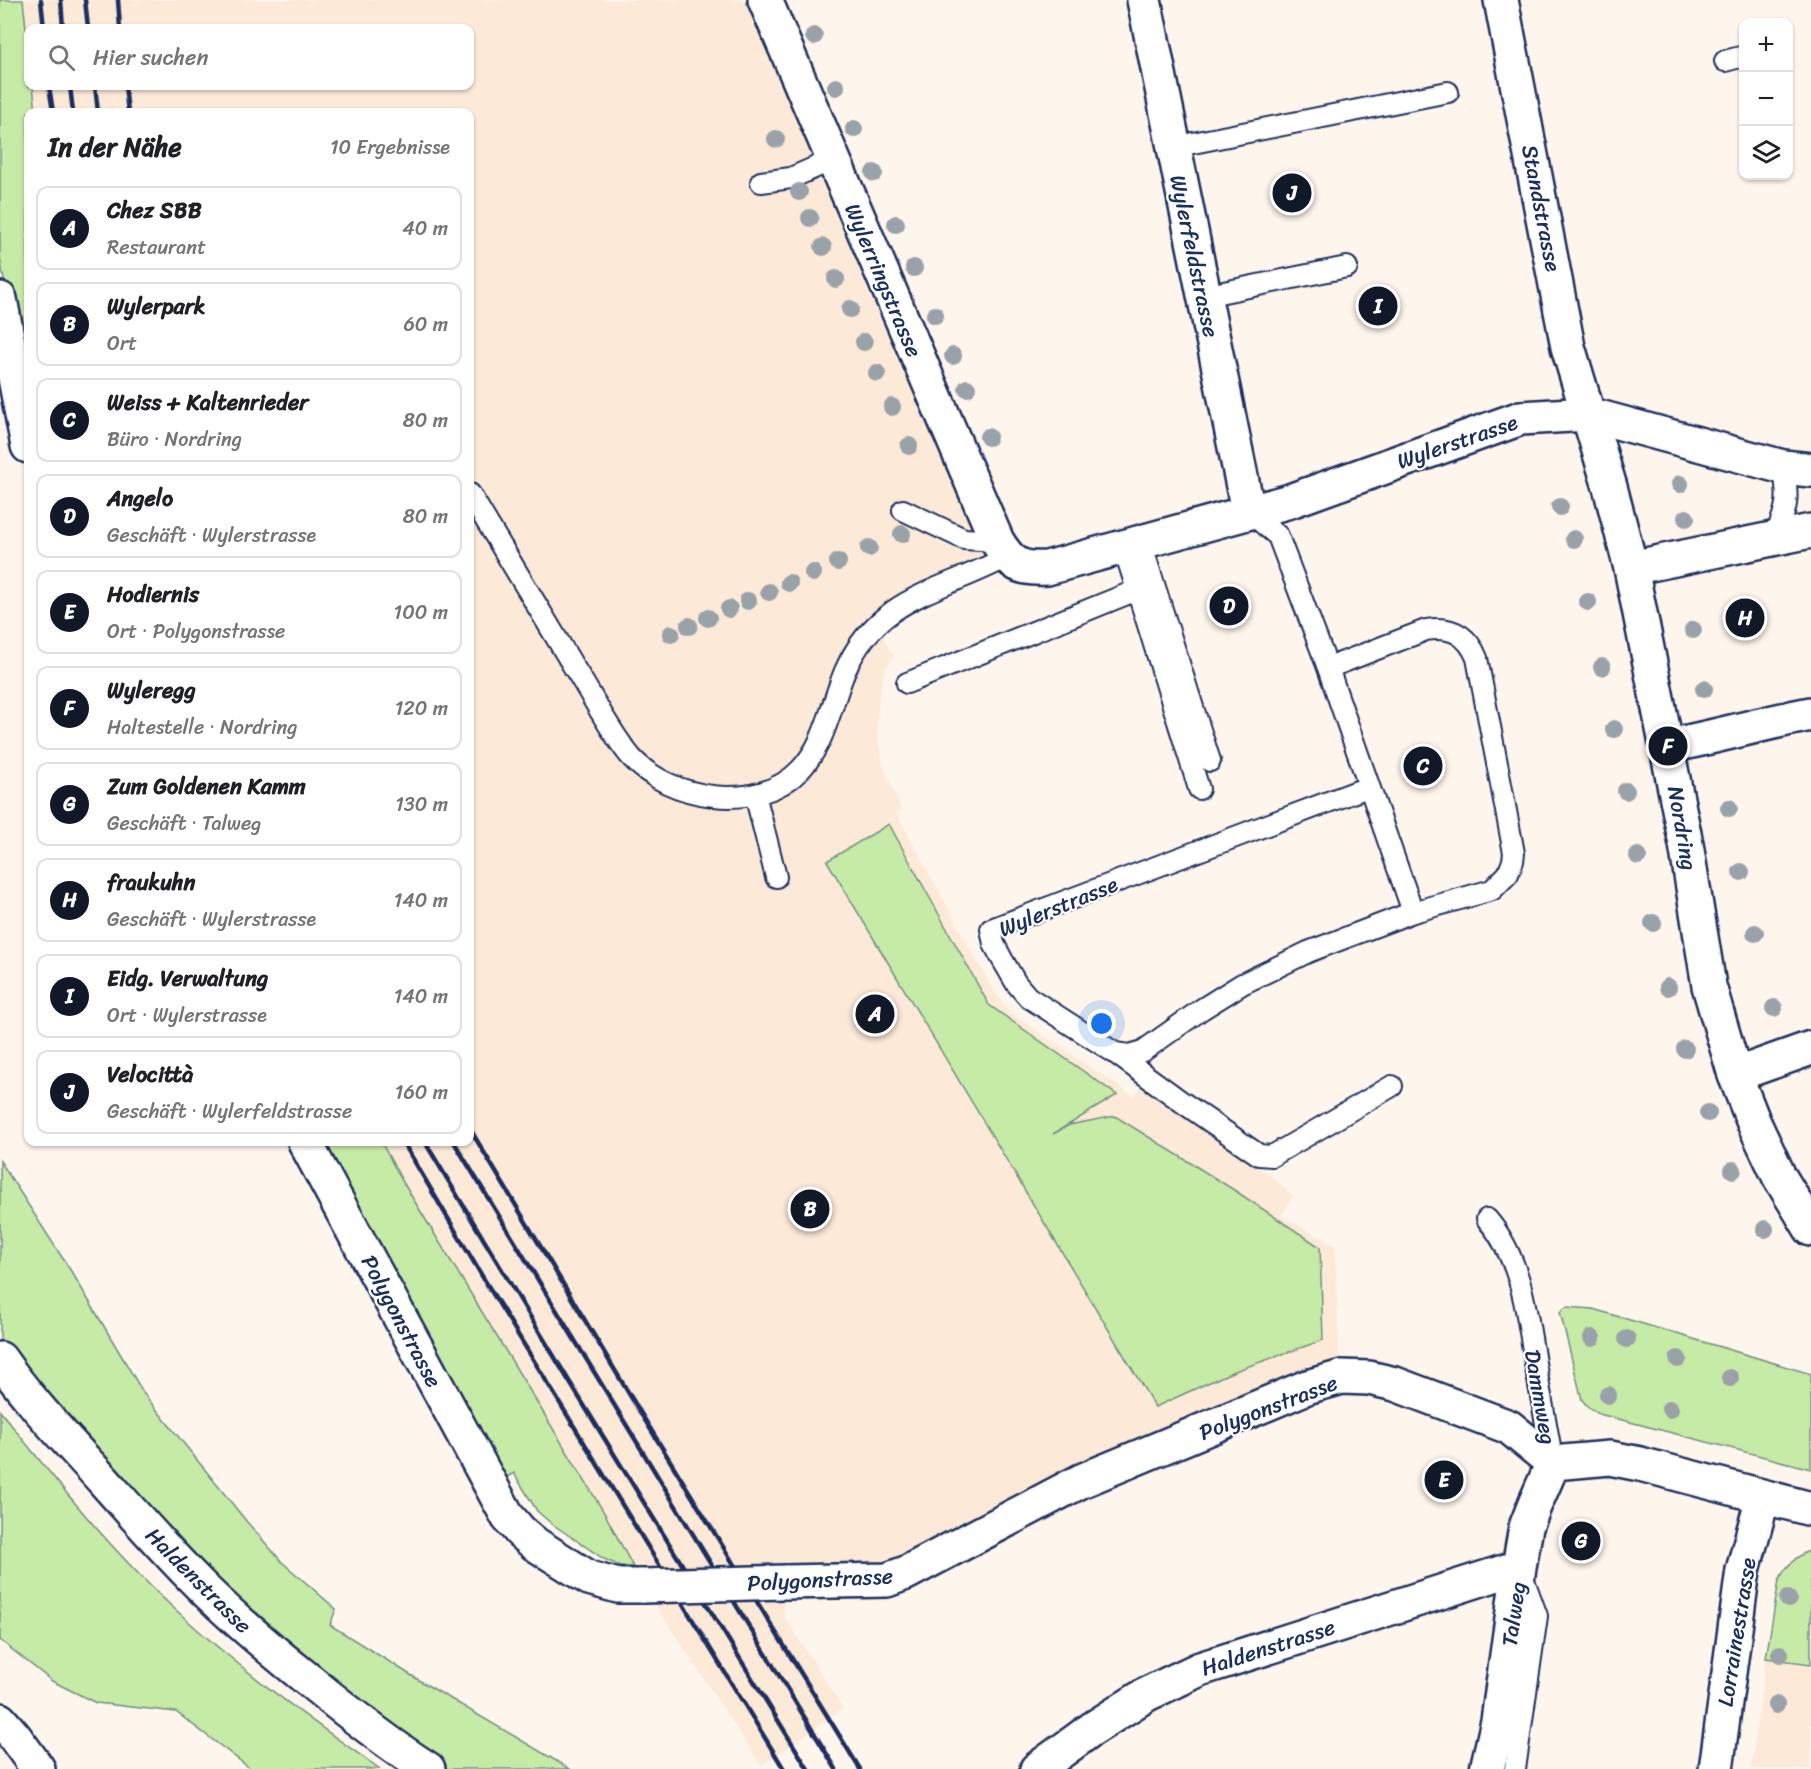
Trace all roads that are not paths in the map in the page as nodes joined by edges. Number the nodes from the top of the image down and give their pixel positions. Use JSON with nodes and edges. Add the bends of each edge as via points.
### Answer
{"nodes":[{"id":1,"x":765,"y":0,"type":"edge"},
{"id":2,"x":1144,"y":0,"type":"edge"},
{"id":3,"x":1501,"y":0,"type":"edge"},
{"id":4,"x":1448,"y":92,"type":"dead end"},
{"id":5,"x":1173,"y":147,"type":"junction"},
{"id":6,"x":832,"y":159,"type":"junction"},
{"id":7,"x":761,"y":182,"type":"dead end"},
{"id":8,"x":1347,"y":267,"type":"dead end"},
{"id":9,"x":1204,"y":296,"type":"junction"},
{"id":10,"x":0,"y":299,"type":"edge"},
{"id":11,"x":1587,"y":414,"type":"junction"},
{"id":12,"x":24,"y":426,"type":"edge"},
{"id":13,"x":1797,"y":468,"type":"edge"},
{"id":14,"x":474,"y":501,"type":"edge"},
{"id":15,"x":903,"y":510,"type":"dead end"},
{"id":16,"x":1248,"y":511,"type":"junction"},
{"id":17,"x":1811,"y":531,"type":"edge"},
{"id":18,"x":1774,"y":539,"type":"junction"},
{"id":19,"x":1133,"y":545,"type":"junction"},
{"id":20,"x":1002,"y":549,"type":"junction"},
{"id":21,"x":1631,"y":568,"type":"junction"},
{"id":22,"x":1137,"y":590,"type":"junction"},
{"id":23,"x":1328,"y":668,"type":"junction"},
{"id":24,"x":906,"y":684,"type":"dead end"},
{"id":25,"x":1811,"y":714,"type":"edge"},
{"id":26,"x":1668,"y":746,"type":"junction"},
{"id":27,"x":1210,"y":761,"type":"dead end"},
{"id":28,"x":1368,"y":787,"type":"junction"},
{"id":29,"x":1199,"y":789,"type":"dead end"},
{"id":30,"x":755,"y":794,"type":"junction"},
{"id":31,"x":776,"y":877,"type":"dead end"},
{"id":32,"x":1413,"y":912,"type":"junction"},
{"id":33,"x":1811,"y":1048,"type":"edge"},
{"id":34,"x":1115,"y":1053,"type":"junction"},
{"id":35,"x":1735,"y":1075,"type":"junction"},
{"id":36,"x":1392,"y":1086,"type":"dead end"},
{"id":37,"x":307,"y":1146,"type":"edge"},
{"id":38,"x":1487,"y":1219,"type":"dead end"},
{"id":39,"x":1811,"y":1229,"type":"edge"},
{"id":40,"x":0,"y":1359,"type":"edge"},
{"id":41,"x":1553,"y":1463,"type":"junction"},
{"id":42,"x":1763,"y":1497,"type":"junction"},
{"id":43,"x":1811,"y":1509,"type":"edge"},
{"id":44,"x":1519,"y":1567,"type":"junction"},
{"id":45,"x":0,"y":1720,"type":"edge"},
{"id":46,"x":38,"y":1769,"type":"edge"},
{"id":47,"x":428,"y":1769,"type":"edge"},
{"id":48,"x":1037,"y":1769,"type":"edge"},
{"id":49,"x":1487,"y":1769,"type":"edge"},
{"id":50,"x":1515,"y":1769,"type":"edge"},
{"id":51,"x":1716,"y":1769,"type":"edge"}],
"edges":[{"from":1,"to":6,"type":"street","name":"Wylerringstrasse"},
{"from":2,"to":5,"type":"street","name":"Wylerfeldstrasse"},
{"from":3,"to":11,"type":"street","name":"Standstrasse","via":[[1568,347]]},
{"from":4,"to":5,"type":"lane"},
{"from":5,"to":9,"type":"street","name":"Wylerfeldstrasse"},
{"from":6,"to":7,"type":"lane","via":[[791,178]]},
{"from":6,"to":20,"type":"street","name":"Wylerringstrasse"},
{"from":8,"to":9,"type":"lane"},
{"from":9,"to":16,"type":"street","name":"Wylerfeldstrasse"},
{"from":10,"to":12,"type":"street"},
{"from":11,"to":13,"type":"street","name":"Wylerstrasse"},
{"from":11,"to":16,"type":"street","name":"Wylerstrasse","via":[[1521,417],[1290,501]]},
{"from":11,"to":21,"type":"street","name":"Nordring"},
{"from":13,"to":18,"type":"lane"},
{"from":14,"to":30,"type":"lane","via":[[632,757],[652,774],[680,788],[715,796]]},
{"from":15,"to":20,"type":"lane","via":[[964,539]]},
{"from":16,"to":19,"type":"street","name":"Wylerstrasse"},
{"from":16,"to":23,"type":"lane","via":[[1278,536]]},
{"from":17,"to":18,"type":"street"},
{"from":18,"to":21,"type":"street"},
{"from":19,"to":20,"type":"street","name":"Wylerstrasse","via":[[1037,569],[1019,566]]},
{"from":19,"to":22,"type":"lane"},
{"from":19,"to":27,"type":"lane"},
{"from":20,"to":30,"type":"lane","via":[[985,569],[914,598],[877,623],[850,660],[822,735],[806,764],[778,786]]},
{"from":21,"to":26,"type":"street","name":"Nordring"},
{"from":22,"to":24,"type":"lane"},
{"from":22,"to":29,"type":"lane"},
{"from":23,"to":28,"type":"lane"},
{"from":23,"to":32,"type":"lane","via":[[1435,629],[1444,629],[1466,640],[1477,658],[1513,861],[1508,874],[1492,890]]},
{"from":25,"to":26,"type":"street"},
{"from":26,"to":35,"type":"street","name":"Nordring","via":[[1709,986]]},
{"from":28,"to":32,"type":"lane"},
{"from":28,"to":34,"type":"lane","name":"Wylerstrasse","via":[[991,929],[1002,959],[1028,997]]},
{"from":30,"to":31,"type":"lane"},
{"from":32,"to":34,"type":"lane","via":[[1273,968],[1202,1009],[1143,1051]]},
{"from":33,"to":35,"type":"street"},
{"from":34,"to":36,"type":"lane","via":[[1259,1155],[1272,1156]]},
{"from":35,"to":39,"type":"street","name":"Nordring","via":[[1779,1176]]},
{"from":37,"to":41,"type":"street","name":"Polygonstrasse","bridge":true,"via":[[508,1517],[535,1544],[589,1578],[618,1586],[887,1580],[1081,1482],[1307,1387],[1342,1377],[1395,1384],[1483,1416],[1509,1427]]},
{"from":38,"to":41,"type":"lane","name":"Dammweg","via":[[1504,1243],[1524,1297]]},
{"from":40,"to":47,"type":"street","name":"Haldenstrasse","via":[[64,1437],[208,1593],[334,1701]]},
{"from":41,"to":42,"type":"street","name":"Dammweg","via":[[1610,1458]]},
{"from":41,"to":44,"type":"street","name":"Talweg","via":[[1527,1527]]},
{"from":42,"to":43,"type":"street","name":"Dammweg"},
{"from":42,"to":51,"type":"street","name":"Lorrainestrasse","via":[[1743,1570]]},
{"from":44,"to":48,"type":"street","name":"Haldenstrasse","via":[[1200,1669],[1147,1694]]},
{"from":44,"to":49,"type":"street","name":"Talweg","via":[[1498,1722]]},
{"from":44,"to":50,"type":"lane","via":[[1537,1616]]},
{"from":45,"to":46,"type":"street"}]}
